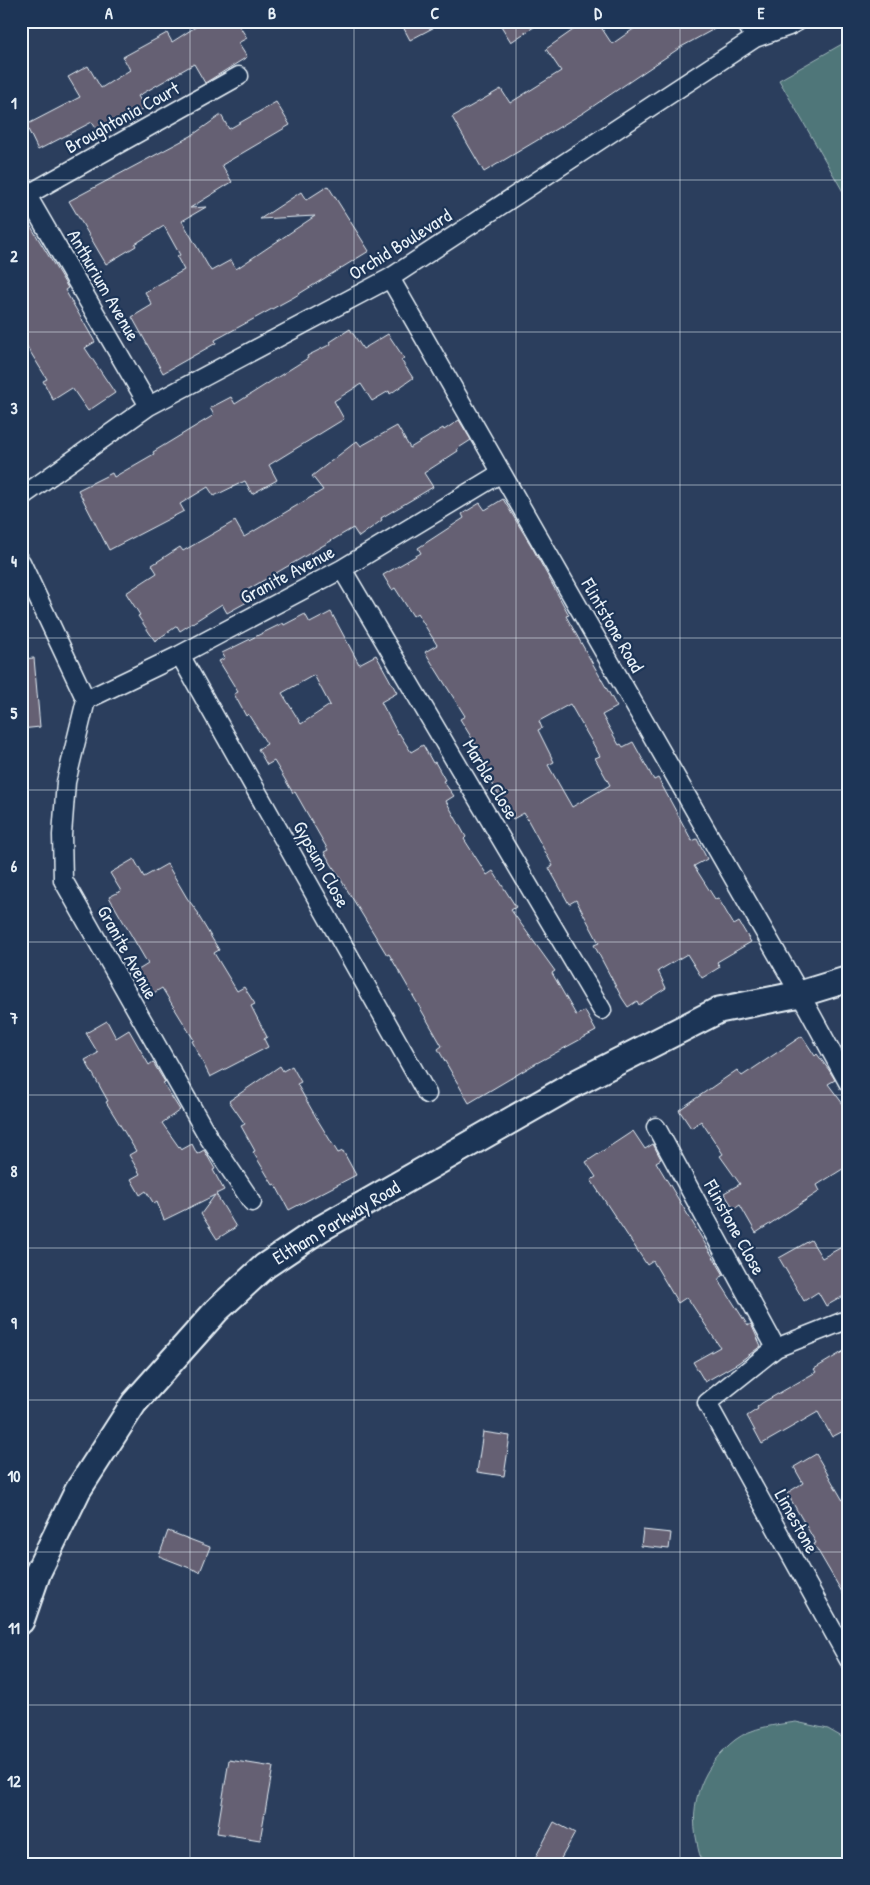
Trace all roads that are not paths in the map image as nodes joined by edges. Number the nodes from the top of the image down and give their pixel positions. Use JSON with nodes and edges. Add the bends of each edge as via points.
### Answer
{"nodes":[{"id":1,"x":745,"y":21,"type":"edge"},
{"id":2,"x":798,"y":21,"type":"edge"},
{"id":3,"x":755,"y":38,"type":"junction"},
{"id":4,"x":239,"y":76,"type":"dead end"},
{"id":5,"x":24,"y":190,"type":"edge"},
{"id":6,"x":390,"y":278,"type":"junction"},
{"id":7,"x":149,"y":406,"type":"junction"},
{"id":8,"x":501,"y":473,"type":"junction"},
{"id":9,"x":21,"y":497,"type":"edge"},
{"id":10,"x":21,"y":562,"type":"edge"},
{"id":11,"x":342,"y":569,"type":"junction"},
{"id":12,"x":180,"y":655,"type":"junction"},
{"id":13,"x":86,"y":700,"type":"junction"},
{"id":14,"x":849,"y":979,"type":"edge"},
{"id":15,"x":800,"y":994,"type":"junction"},
{"id":16,"x":602,"y":1010,"type":"dead end"},
{"id":17,"x":849,"y":1084,"type":"edge"},
{"id":18,"x":427,"y":1094,"type":"dead end"},
{"id":19,"x":656,"y":1127,"type":"dead end"},
{"id":20,"x":252,"y":1202,"type":"dead end"},
{"id":21,"x":849,"y":1319,"type":"edge"},
{"id":22,"x":776,"y":1348,"type":"junction"},
{"id":23,"x":21,"y":1621,"type":"edge"},
{"id":24,"x":849,"y":1660,"type":"edge"}],
"edges":[{"from":1,"to":3,"type":"street"},
{"from":2,"to":3,"type":"street","name":"Orchid Boulevard"},
{"from":3,"to":6,"type":"street","name":"Orchid Boulevard"},
{"from":4,"to":5,"type":"street","name":"Broughtonia Court"},
{"from":5,"to":7,"type":"street","name":"Anthurium Avenue"},
{"from":6,"to":7,"type":"street","name":"Orchid Boulevard"},
{"from":6,"to":8,"type":"street","name":"Flintstone Road"},
{"from":7,"to":9,"type":"street","name":"Orchid Boulevard"},
{"from":8,"to":11,"type":"street","name":"Granite Avenue"},
{"from":8,"to":15,"type":"street","name":"Flintstone Road"},
{"from":10,"to":13,"type":"street"},
{"from":11,"to":12,"type":"street","name":"Granite Avenue"},
{"from":11,"to":16,"type":"street","name":"Marble Close"},
{"from":12,"to":13,"type":"street","name":"Granite Avenue"},
{"from":12,"to":18,"type":"street","name":"Gypsum Close"},
{"from":13,"to":20,"type":"street","name":"Granite Avenue","via":[[66,782],[63,880],[209,1138]]},
{"from":14,"to":15,"type":"street","name":"Eltham Parkway Road"},
{"from":15,"to":17,"type":"street","name":"Flintstone Road"},
{"from":15,"to":23,"type":"street","name":"Eltham Parkway Road","via":[[719,1010],[578,1082],[320,1229],[265,1266],[217,1310],[134,1403],[78,1490],[38,1572]]},
{"from":19,"to":22,"type":"street","name":"Flinstone Close"},
{"from":21,"to":22,"type":"street"},
{"from":22,"to":24,"type":"street","name":"Limestone","via":[[707,1403]]}]}
